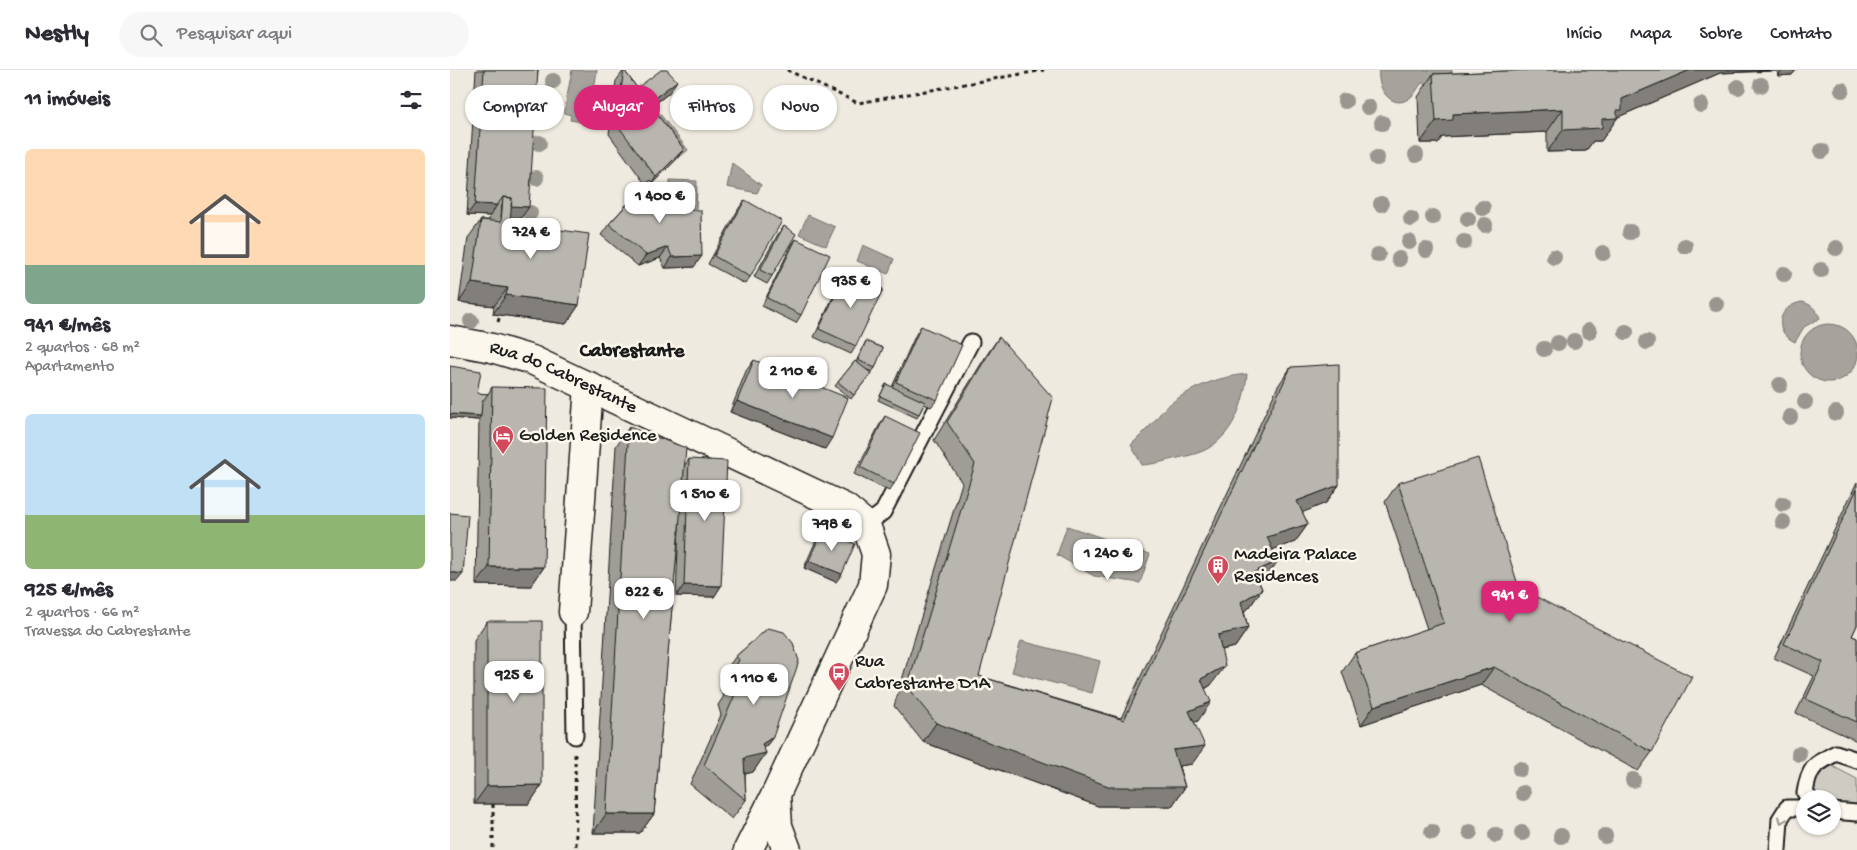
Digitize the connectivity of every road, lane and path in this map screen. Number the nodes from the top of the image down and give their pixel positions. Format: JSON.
{"nodes":[{"id":1,"x":787,"y":70,"type":"edge"},
{"id":2,"x":1044,"y":70,"type":"edge"},
{"id":3,"x":500,"y":315,"type":"edge"},
{"id":4,"x":498,"y":323,"type":"dead end"},
{"id":5,"x":450,"y":340,"type":"edge"},
{"id":6,"x":971,"y":342,"type":"dead end"},
{"id":7,"x":589,"y":386,"type":"junction"},
{"id":8,"x":866,"y":525,"type":"junction"},
{"id":9,"x":573,"y":612,"type":"joint"},
{"id":10,"x":575,"y":736,"type":"joint"},
{"id":11,"x":1857,"y":760,"type":"edge"},
{"id":12,"x":1805,"y":790,"type":"edge"},
{"id":13,"x":776,"y":794,"type":"junction"},
{"id":14,"x":493,"y":804,"type":"edge"},
{"id":15,"x":1796,"y":808,"type":"edge"},
{"id":16,"x":1841,"y":812,"type":"edge"},
{"id":17,"x":1857,"y":813,"type":"edge"},
{"id":18,"x":493,"y":850,"type":"edge"},
{"id":19,"x":576,"y":850,"type":"edge"},
{"id":20,"x":748,"y":850,"type":"edge"},
{"id":21,"x":787,"y":850,"type":"edge"},
{"id":22,"x":1778,"y":850,"type":"edge"}],
"edges":[{"from":1,"to":2,"type":"path"},
{"from":3,"to":4,"type":"path"},
{"from":5,"to":7,"type":"street","name":"Rua do Cabrestante"},
{"from":6,"to":8,"type":"lane"},
{"from":7,"to":8,"type":"street","name":"Rua do Cabrestante"},
{"from":7,"to":9,"type":"street"},
{"from":8,"to":13,"type":"street"},
{"from":9,"to":10,"type":"lane"},
{"from":10,"to":19,"type":"path"},
{"from":11,"to":12,"type":"lane"},
{"from":13,"to":20,"type":"street"},
{"from":13,"to":21,"type":"street"},
{"from":14,"to":18,"type":"path"},
{"from":15,"to":22,"type":"lane","one_way":true},
{"from":16,"to":17,"type":"lane"}]}
